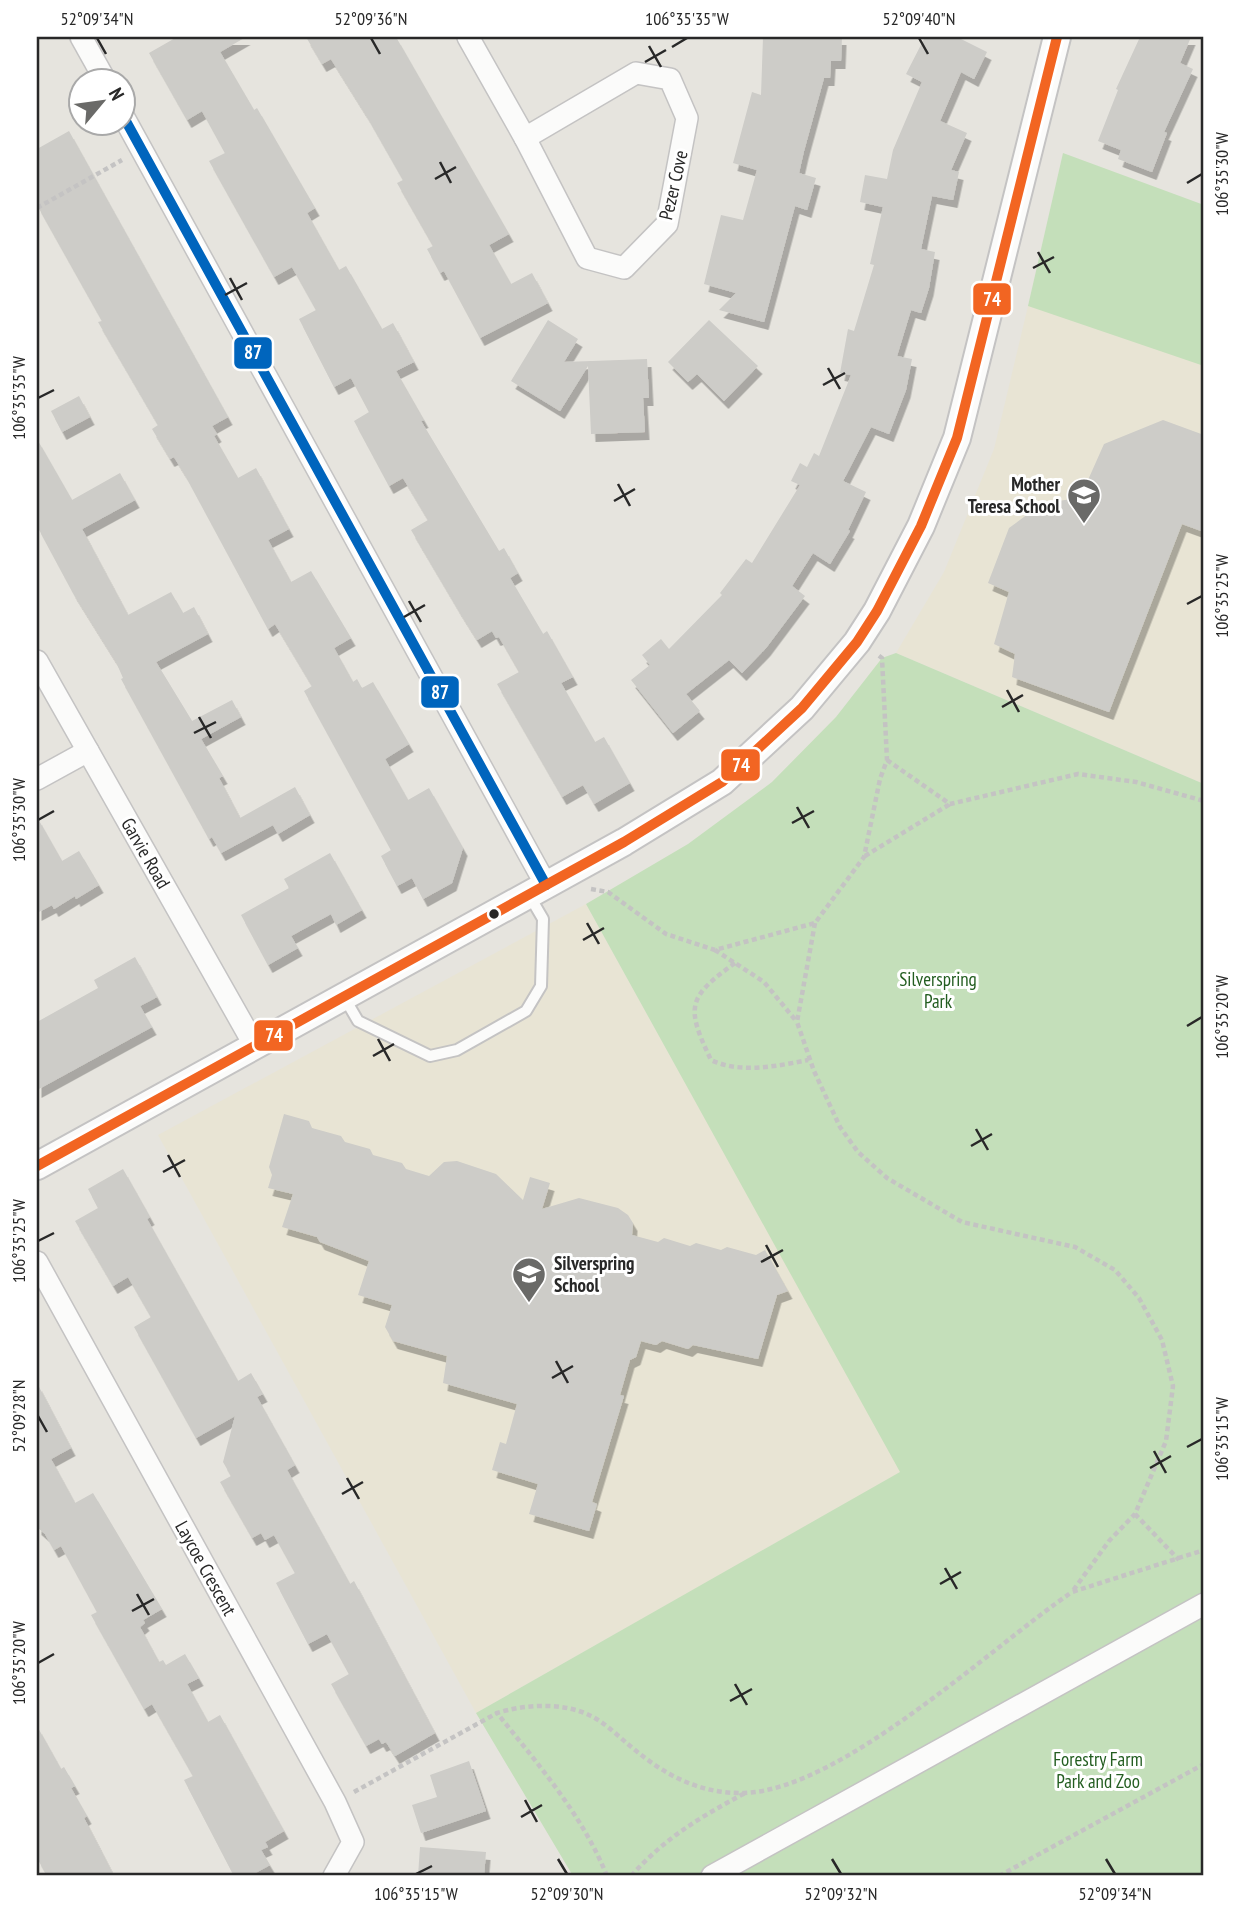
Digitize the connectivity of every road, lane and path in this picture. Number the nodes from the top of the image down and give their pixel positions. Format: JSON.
{"nodes":[{"id":1,"x":81,"y":37,"type":"edge"},
{"id":2,"x":468,"y":37,"type":"edge"},
{"id":3,"x":1056,"y":37,"type":"edge"},
{"id":4,"x":97,"y":66,"type":"edge"},
{"id":5,"x":134,"y":136,"type":"edge"},
{"id":6,"x":525,"y":138,"type":"junction"},
{"id":7,"x":122,"y":160,"type":"dead end"},
{"id":8,"x":37,"y":208,"type":"edge"},
{"id":9,"x":878,"y":656,"type":"dead end"},
{"id":10,"x":37,"y":661,"type":"edge"},
{"id":11,"x":88,"y":751,"type":"junction"},
{"id":12,"x":887,"y":761,"type":"junction"},
{"id":13,"x":37,"y":779,"type":"edge"},
{"id":14,"x":1204,"y":801,"type":"edge"},
{"id":15,"x":950,"y":804,"type":"junction"},
{"id":16,"x":864,"y":857,"type":"junction"},
{"id":17,"x":572,"y":871,"type":"junction"},
{"id":18,"x":538,"y":890,"type":"junction"},
{"id":19,"x":815,"y":923,"type":"junction"},
{"id":20,"x":715,"y":950,"type":"junction"},
{"id":21,"x":735,"y":963,"type":"junction"},
{"id":22,"x":344,"y":997,"type":"junction"},
{"id":23,"x":797,"y":1022,"type":"junction"},
{"id":24,"x":255,"y":1046,"type":"junction"},
{"id":25,"x":808,"y":1060,"type":"junction"},
{"id":26,"x":37,"y":1167,"type":"edge"},
{"id":27,"x":37,"y":1262,"type":"edge"},
{"id":28,"x":1135,"y":1514,"type":"junction"},
{"id":29,"x":1204,"y":1550,"type":"edge"},
{"id":30,"x":1180,"y":1560,"type":"junction"},
{"id":31,"x":1072,"y":1592,"type":"junction"},
{"id":32,"x":1204,"y":1604,"type":"edge"},
{"id":33,"x":497,"y":1713,"type":"junction"},
{"id":34,"x":1204,"y":1763,"type":"edge"},
{"id":35,"x":358,"y":1790,"type":"dead end"},
{"id":36,"x":746,"y":1793,"type":"junction"},
{"id":37,"x":334,"y":1876,"type":"edge"},
{"id":38,"x":607,"y":1876,"type":"edge"},
{"id":39,"x":631,"y":1876,"type":"edge"},
{"id":40,"x":712,"y":1876,"type":"edge"},
{"id":41,"x":999,"y":1876,"type":"edge"}],
"edges":[{"from":1,"to":4,"type":"street"},
{"from":2,"to":6,"type":"street","name":"Pezer Cove"},
{"from":3,"to":17,"type":"street"},
{"from":5,"to":18,"type":"street"},
{"from":6,"to":6,"type":"street","name":"Pezer Cove"},
{"from":7,"to":8,"type":"path"},
{"from":9,"to":12,"type":"path"},
{"from":10,"to":11,"type":"street","name":"Garvie Road"},
{"from":11,"to":13,"type":"street"},
{"from":11,"to":24,"type":"street","name":"Garvie Road"},
{"from":12,"to":15,"type":"path"},
{"from":12,"to":16,"type":"path"},
{"from":14,"to":15,"type":"path"},
{"from":15,"to":16,"type":"path"},
{"from":16,"to":19,"type":"path"},
{"from":17,"to":18,"type":"street"},
{"from":17,"to":20,"type":"path"},
{"from":18,"to":22,"type":"street"},
{"from":18,"to":22,"type":"lane"},
{"from":19,"to":20,"type":"path"},
{"from":19,"to":23,"type":"path"},
{"from":20,"to":21,"type":"path"},
{"from":21,"to":23,"type":"path"},
{"from":21,"to":25,"type":"path"},
{"from":22,"to":24,"type":"street"},
{"from":23,"to":25,"type":"path"},
{"from":24,"to":26,"type":"street"},
{"from":25,"to":28,"type":"path"},
{"from":27,"to":37,"type":"street","name":"Laycoe Crescent"},
{"from":28,"to":30,"type":"path"},
{"from":28,"to":31,"type":"path"},
{"from":29,"to":30,"type":"path"},
{"from":30,"to":31,"type":"path"},
{"from":31,"to":36,"type":"path"},
{"from":32,"to":40,"type":"street"},
{"from":33,"to":35,"type":"path"},
{"from":33,"to":36,"type":"path"},
{"from":33,"to":38,"type":"path"},
{"from":34,"to":41,"type":"path"},
{"from":36,"to":39,"type":"path"}]}
